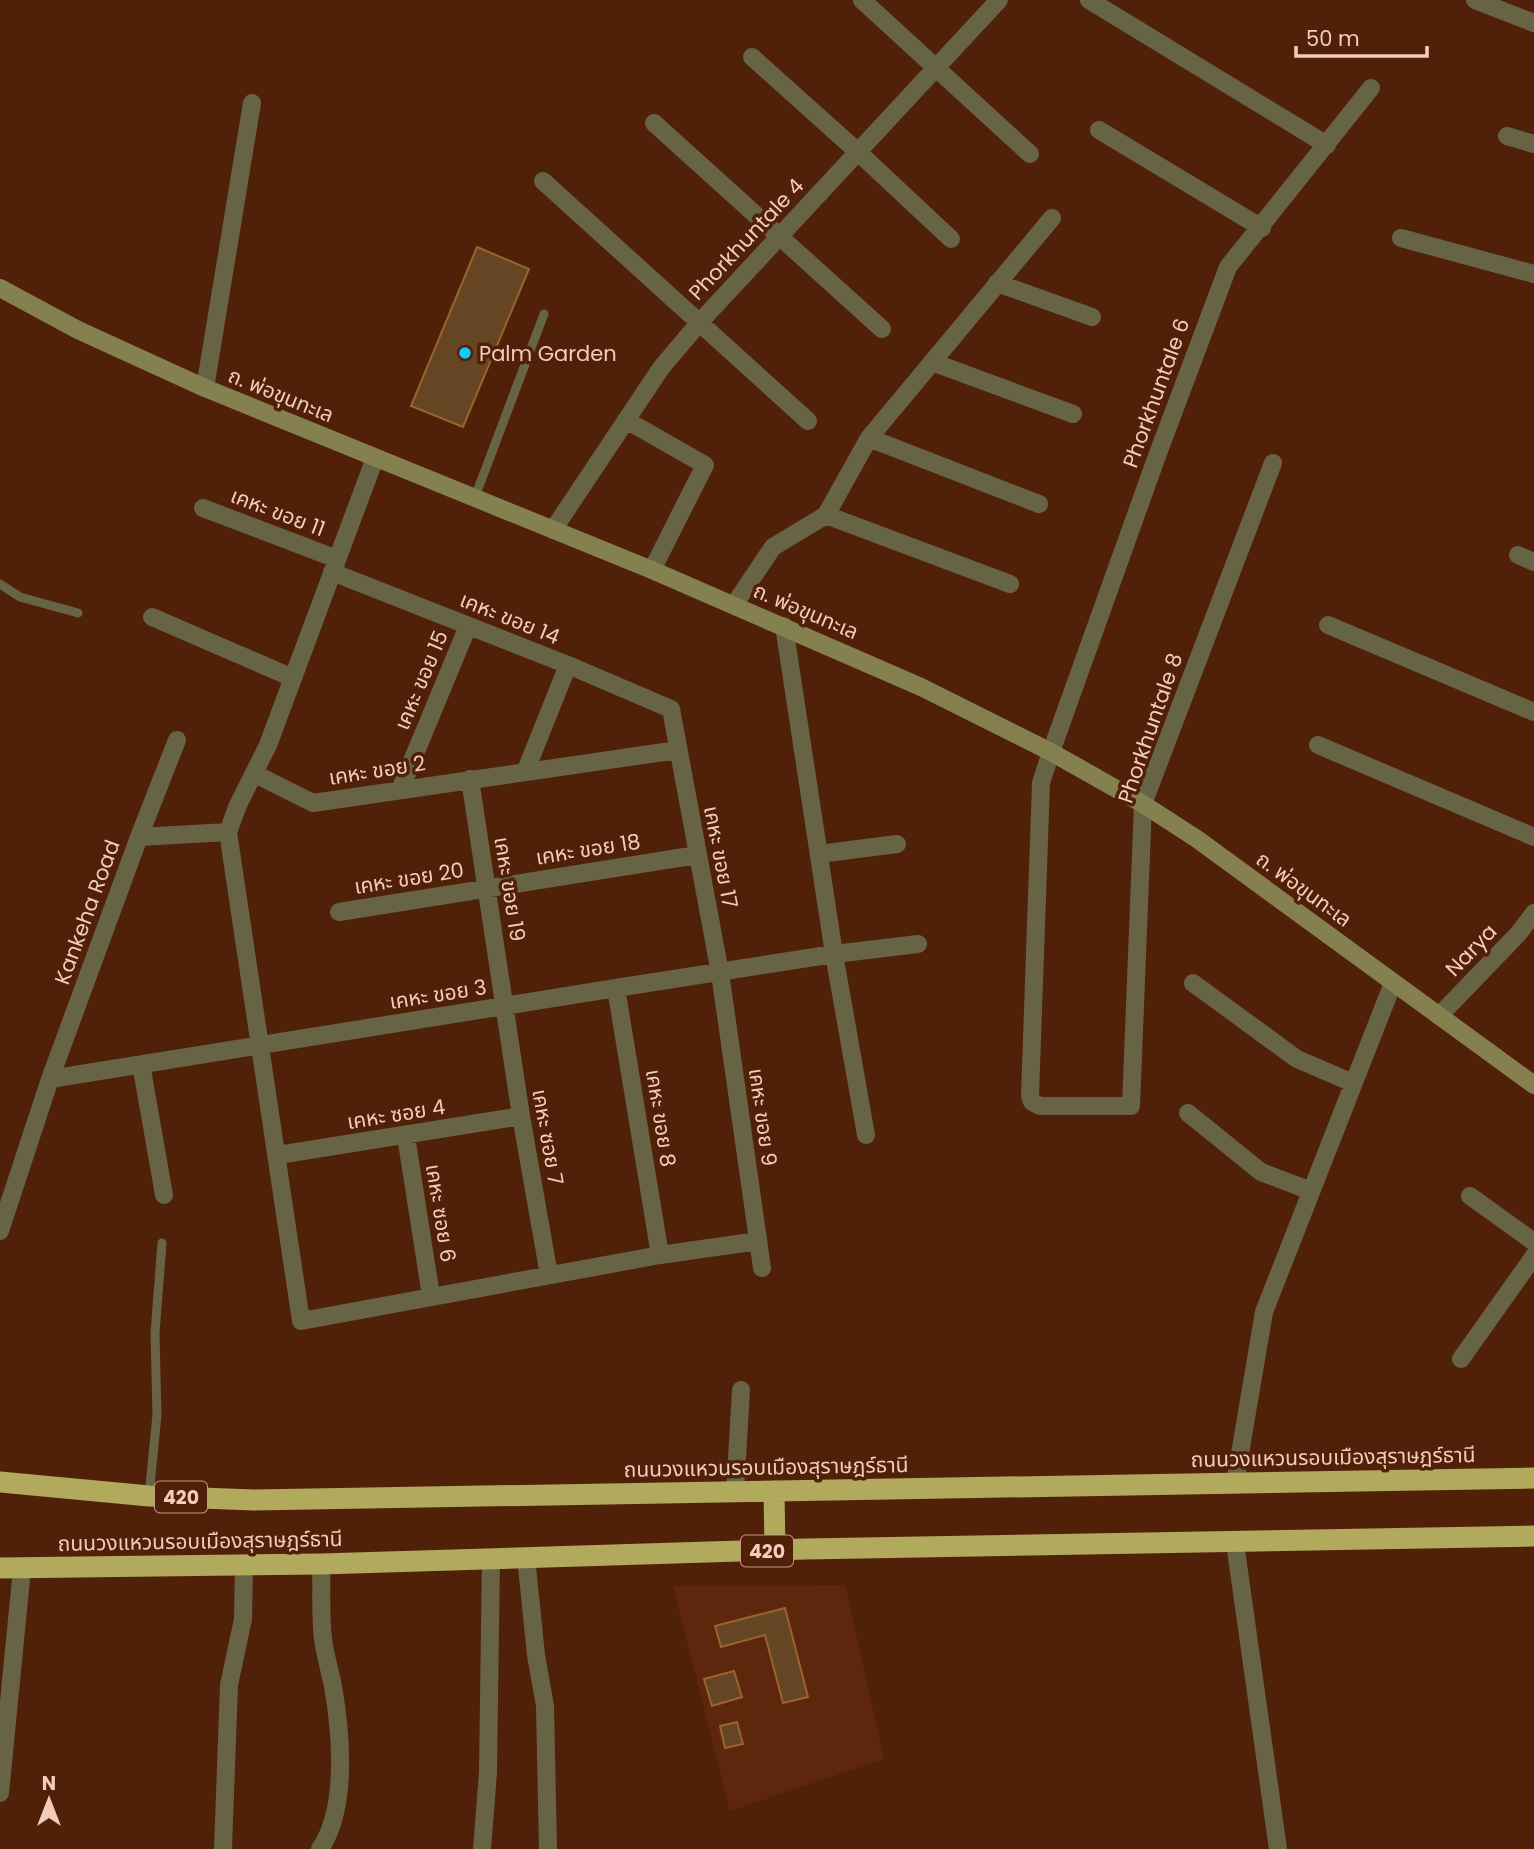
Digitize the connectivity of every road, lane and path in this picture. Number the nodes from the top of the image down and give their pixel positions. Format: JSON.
{"nodes":[{"id":1,"x":862,"y":0,"type":"edge"},
{"id":2,"x":999,"y":0,"type":"edge"},
{"id":3,"x":1089,"y":0,"type":"edge"},
{"id":4,"x":1475,"y":0,"type":"edge"},
{"id":5,"x":1534,"y":23,"type":"edge"},
{"id":6,"x":752,"y":57,"type":"dead end"},
{"id":7,"x":937,"y":66,"type":"junction"},
{"id":8,"x":1371,"y":88,"type":"dead end"},
{"id":9,"x":252,"y":103,"type":"dead end"},
{"id":10,"x":654,"y":123,"type":"dead end"},
{"id":11,"x":1099,"y":130,"type":"dead end"},
{"id":12,"x":1507,"y":136,"type":"dead end"},
{"id":13,"x":1534,"y":144,"type":"edge"},
{"id":14,"x":1326,"y":145,"type":"junction"},
{"id":15,"x":858,"y":152,"type":"junction"},
{"id":16,"x":1030,"y":154,"type":"dead end"},
{"id":17,"x":542,"y":181,"type":"dead end"},
{"id":18,"x":1052,"y":218,"type":"dead end"},
{"id":19,"x":1262,"y":228,"type":"junction"},
{"id":20,"x":779,"y":237,"type":"junction"},
{"id":21,"x":1401,"y":238,"type":"dead end"},
{"id":22,"x":951,"y":239,"type":"dead end"},
{"id":23,"x":1534,"y":274,"type":"edge"},
{"id":24,"x":998,"y":284,"type":"junction"},
{"id":25,"x":0,"y":288,"type":"edge"},
{"id":26,"x":544,"y":314,"type":"dead end"},
{"id":27,"x":1093,"y":317,"type":"dead end"},
{"id":28,"x":699,"y":323,"type":"junction"},
{"id":29,"x":882,"y":329,"type":"dead end"},
{"id":30,"x":932,"y":362,"type":"junction"},
{"id":31,"x":205,"y":388,"type":"junction"},
{"id":32,"x":1073,"y":414,"type":"dead end"},
{"id":33,"x":626,"y":419,"type":"junction"},
{"id":34,"x":808,"y":421,"type":"dead end"},
{"id":35,"x":869,"y":438,"type":"junction"},
{"id":36,"x":375,"y":458,"type":"junction"},
{"id":37,"x":1273,"y":463,"type":"dead end"},
{"id":38,"x":475,"y":498,"type":"junction"},
{"id":39,"x":1039,"y":504,"type":"dead end"},
{"id":40,"x":203,"y":508,"type":"dead end"},
{"id":41,"x":826,"y":515,"type":"junction"},
{"id":42,"x":553,"y":530,"type":"junction"},
{"id":43,"x":334,"y":565,"type":"junction"},
{"id":44,"x":652,"y":570,"type":"junction"},
{"id":45,"x":1010,"y":583,"type":"dead end"},
{"id":46,"x":0,"y":584,"type":"edge"},
{"id":47,"x":734,"y":605,"type":"junction"},
{"id":48,"x":78,"y":613,"type":"dead end"},
{"id":49,"x":152,"y":617,"type":"dead end"},
{"id":50,"x":1328,"y":625,"type":"dead end"},
{"id":51,"x":468,"y":626,"type":"junction"},
{"id":52,"x":784,"y":626,"type":"junction"},
{"id":53,"x":568,"y":665,"type":"junction"},
{"id":54,"x":293,"y":678,"type":"junction"},
{"id":55,"x":671,"y":709,"type":"joint"},
{"id":56,"x":1534,"y":712,"type":"edge"},
{"id":57,"x":177,"y":740,"type":"dead end"},
{"id":58,"x":1318,"y":746,"type":"dead end"},
{"id":59,"x":678,"y":750,"type":"junction"},
{"id":60,"x":1051,"y":752,"type":"junction"},
{"id":61,"x":526,"y":771,"type":"junction"},
{"id":62,"x":255,"y":774,"type":"junction"},
{"id":63,"x":470,"y":779,"type":"junction"},
{"id":64,"x":400,"y":790,"type":"junction"},
{"id":65,"x":1143,"y":804,"type":"junction"},
{"id":66,"x":229,"y":832,"type":"junction"},
{"id":67,"x":139,"y":837,"type":"junction"},
{"id":68,"x":1534,"y":837,"type":"edge"},
{"id":69,"x":897,"y":844,"type":"dead end"},
{"id":70,"x":818,"y":854,"type":"junction"},
{"id":71,"x":697,"y":855,"type":"junction"},
{"id":72,"x":487,"y":889,"type":"junction"},
{"id":73,"x":339,"y":912,"type":"dead end"},
{"id":74,"x":1534,"y":913,"type":"edge"},
{"id":75,"x":918,"y":944,"type":"dead end"},
{"id":76,"x":834,"y":954,"type":"junction"},
{"id":77,"x":720,"y":973,"type":"junction"},
{"id":78,"x":1193,"y":983,"type":"dead end"},
{"id":79,"x":1393,"y":983,"type":"junction"},
{"id":80,"x":616,"y":988,"type":"junction"},
{"id":81,"x":504,"y":1007,"type":"junction"},
{"id":82,"x":1439,"y":1016,"type":"junction"},
{"id":83,"x":261,"y":1045,"type":"junction"},
{"id":84,"x":141,"y":1064,"type":"junction"},
{"id":85,"x":50,"y":1079,"type":"junction"},
{"id":86,"x":1353,"y":1083,"type":"junction"},
{"id":87,"x":1534,"y":1085,"type":"edge"},
{"id":88,"x":1131,"y":1106,"type":"joint"},
{"id":89,"x":1188,"y":1113,"type":"dead end"},
{"id":90,"x":521,"y":1116,"type":"junction"},
{"id":91,"x":866,"y":1135,"type":"dead end"},
{"id":92,"x":406,"y":1136,"type":"junction"},
{"id":93,"x":278,"y":1155,"type":"junction"},
{"id":94,"x":1311,"y":1191,"type":"junction"},
{"id":95,"x":164,"y":1195,"type":"dead end"},
{"id":96,"x":1470,"y":1196,"type":"dead end"},
{"id":97,"x":0,"y":1231,"type":"edge"},
{"id":98,"x":758,"y":1241,"type":"junction"},
{"id":99,"x":1534,"y":1242,"type":"edge"},
{"id":100,"x":162,"y":1243,"type":"dead end"},
{"id":101,"x":660,"y":1255,"type":"junction"},
{"id":102,"x":1534,"y":1256,"type":"edge"},
{"id":103,"x":762,"y":1268,"type":"dead end"},
{"id":104,"x":549,"y":1275,"type":"junction"},
{"id":105,"x":431,"y":1296,"type":"junction"},
{"id":106,"x":1461,"y":1359,"type":"dead end"},
{"id":107,"x":741,"y":1390,"type":"dead end"},
{"id":108,"x":1534,"y":1478,"type":"edge"},
{"id":109,"x":0,"y":1482,"type":"edge"},
{"id":110,"x":1235,"y":1483,"type":"junction"},
{"id":111,"x":774,"y":1491,"type":"junction"},
{"id":112,"x":735,"y":1492,"type":"junction"},
{"id":113,"x":149,"y":1496,"type":"junction"},
{"id":114,"x":1534,"y":1536,"type":"edge"},
{"id":115,"x":1235,"y":1543,"type":"junction"},
{"id":116,"x":775,"y":1550,"type":"junction"},
{"id":117,"x":526,"y":1557,"type":"junction"},
{"id":118,"x":491,"y":1558,"type":"junction"},
{"id":119,"x":321,"y":1564,"type":"junction"},
{"id":120,"x":244,"y":1565,"type":"junction"},
{"id":121,"x":0,"y":1568,"type":"edge"},
{"id":122,"x":22,"y":1569,"type":"junction"},
{"id":123,"x":0,"y":1793,"type":"edge"},
{"id":124,"x":223,"y":1849,"type":"edge"},
{"id":125,"x":320,"y":1849,"type":"edge"},
{"id":126,"x":482,"y":1849,"type":"edge"},
{"id":127,"x":548,"y":1849,"type":"edge"},
{"id":128,"x":1278,"y":1849,"type":"edge"}],
"edges":[{"from":1,"to":7,"type":"street"},
{"from":2,"to":7,"type":"street","name":"Phorkhuntale 4"},
{"from":3,"to":14,"type":"street"},
{"from":4,"to":5,"type":"street"},
{"from":6,"to":15,"type":"street"},
{"from":7,"to":15,"type":"street","name":"Phorkhuntale 4"},
{"from":7,"to":16,"type":"street"},
{"from":8,"to":14,"type":"street","name":"Phorkhuntale 6"},
{"from":9,"to":31,"type":"street"},
{"from":10,"to":20,"type":"street"},
{"from":11,"to":19,"type":"street"},
{"from":12,"to":13,"type":"street"},
{"from":14,"to":19,"type":"street","name":"Phorkhuntale 6"},
{"from":15,"to":20,"type":"street","name":"Phorkhuntale 4"},
{"from":15,"to":22,"type":"street"},
{"from":17,"to":28,"type":"street"},
{"from":18,"to":24,"type":"street"},
{"from":19,"to":60,"type":"street","name":"Phorkhuntale 6"},
{"from":20,"to":28,"type":"street","name":"Phorkhuntale 4"},
{"from":20,"to":29,"type":"street"},
{"from":21,"to":23,"type":"street"},
{"from":24,"to":27,"type":"street"},
{"from":24,"to":30,"type":"street"},
{"from":25,"to":31,"type":"street","name":"ถ. พ่อขุนทะเล"},
{"from":26,"to":38,"type":"lane"},
{"from":28,"to":33,"type":"street","name":"Phorkhuntale 4"},
{"from":28,"to":34,"type":"street"},
{"from":30,"to":32,"type":"street"},
{"from":30,"to":35,"type":"street"},
{"from":31,"to":36,"type":"street","name":"ถ. พ่อขุนทะเล"},
{"from":33,"to":42,"type":"street","name":"Phorkhuntale 4"},
{"from":33,"to":44,"type":"street"},
{"from":35,"to":39,"type":"street"},
{"from":35,"to":41,"type":"street"},
{"from":36,"to":38,"type":"street","name":"ถ. พ่อขุนทะเล"},
{"from":36,"to":43,"type":"street"},
{"from":37,"to":65,"type":"street","name":"Phorkhuntale 8"},
{"from":38,"to":42,"type":"street","name":"ถ. พ่อขุนทะเล"},
{"from":40,"to":43,"type":"street","name":"เคหะ ขอย 11"},
{"from":41,"to":45,"type":"street"},
{"from":41,"to":47,"type":"street"},
{"from":42,"to":44,"type":"street","name":"ถ. พ่อขุนทะเล"},
{"from":43,"to":51,"type":"street","name":"เคหะ ขอย 14"},
{"from":43,"to":54,"type":"street"},
{"from":44,"to":47,"type":"street","name":"ถ. พ่อขุนทะเล"},
{"from":46,"to":48,"type":"lane"},
{"from":47,"to":52,"type":"street","name":"ถ. พ่อขุนทะเล"},
{"from":49,"to":54,"type":"street"},
{"from":50,"to":56,"type":"street"},
{"from":51,"to":53,"type":"street","name":"เคหะ ขอย 14"},
{"from":51,"to":64,"type":"street","name":"เคหะ ขอย 15"},
{"from":52,"to":60,"type":"street","name":"ถ. พ่อขุนทะเล"},
{"from":52,"to":70,"type":"street"},
{"from":53,"to":55,"type":"street","name":"เคหะ ขอย 14"},
{"from":53,"to":61,"type":"street"},
{"from":54,"to":62,"type":"street"},
{"from":55,"to":59,"type":"street","name":"เคหะ ขอย 17"},
{"from":57,"to":67,"type":"street"},
{"from":58,"to":68,"type":"street"},
{"from":59,"to":61,"type":"street"},
{"from":59,"to":71,"type":"street","name":"เคหะ ขอย 17"},
{"from":60,"to":65,"type":"street","name":"ถ. พ่อขุนทะเล"},
{"from":60,"to":88,"type":"street","name":"Phorkhuntale 6"},
{"from":61,"to":63,"type":"street"},
{"from":62,"to":64,"type":"street","name":"เคหะ ขอย 2"},
{"from":62,"to":66,"type":"street"},
{"from":63,"to":64,"type":"street","name":"เคหะ ขอย 2"},
{"from":63,"to":72,"type":"street","name":"เคหะ ขอย 19"},
{"from":65,"to":79,"type":"street","name":"ถ. พ่อขุนทะเล"},
{"from":65,"to":88,"type":"street","name":"Phorkhuntale 8"},
{"from":66,"to":67,"type":"street","name":"Kankeha Road"},
{"from":66,"to":83,"type":"street"},
{"from":67,"to":85,"type":"street","name":"Kankeha Road"},
{"from":69,"to":70,"type":"street"},
{"from":70,"to":76,"type":"street"},
{"from":71,"to":72,"type":"street","name":"เคหะ ขอย 18"},
{"from":71,"to":77,"type":"street","name":"เคหะ ขอย 17"},
{"from":72,"to":73,"type":"street","name":"เคหะ ขอย 20"},
{"from":72,"to":81,"type":"street","name":"เคหะ ขอย 19"},
{"from":74,"to":82,"type":"street","name":"Narya"},
{"from":75,"to":76,"type":"street","name":"เคหะ ขอย 3"},
{"from":76,"to":77,"type":"street","name":"เคหะ ขอย 3"},
{"from":76,"to":91,"type":"street"},
{"from":77,"to":80,"type":"street","name":"เคหะ ขอย 3"},
{"from":77,"to":98,"type":"street","name":"เคหะ ขอย 9"},
{"from":78,"to":86,"type":"street"},
{"from":79,"to":82,"type":"street","name":"ถ. พ่อขุนทะเล"},
{"from":79,"to":86,"type":"street"},
{"from":80,"to":81,"type":"street","name":"เคหะ ขอย 3"},
{"from":80,"to":101,"type":"street","name":"เคหะ ขอย 8"},
{"from":81,"to":83,"type":"street","name":"เคหะ ขอย 3"},
{"from":81,"to":90,"type":"street","name":"เคหะ ซอย 7"},
{"from":82,"to":87,"type":"street","name":"ถ. พ่อขุนทะเล"},
{"from":83,"to":84,"type":"street","name":"เคหะ ขอย 3"},
{"from":83,"to":93,"type":"street"},
{"from":84,"to":85,"type":"street","name":"เคหะ ขอย 3"},
{"from":84,"to":95,"type":"street"},
{"from":85,"to":97,"type":"street","name":"Kankeha Road"},
{"from":86,"to":94,"type":"street"},
{"from":89,"to":94,"type":"street"},
{"from":90,"to":92,"type":"street","name":"เคหะ ซอย 4"},
{"from":90,"to":104,"type":"street","name":"เคหะ ซอย 7"},
{"from":92,"to":93,"type":"street","name":"เคหะ ซอย 4"},
{"from":92,"to":105,"type":"street","name":"เคหะ ซอย 6"},
{"from":93,"to":105,"type":"street"},
{"from":94,"to":110,"type":"street"},
{"from":96,"to":99,"type":"street"},
{"from":98,"to":101,"type":"street"},
{"from":98,"to":103,"type":"street","name":"เคหะ ขอย 9"},
{"from":100,"to":113,"type":"lane"},
{"from":101,"to":104,"type":"street"},
{"from":102,"to":106,"type":"street"},
{"from":104,"to":105,"type":"street"},
{"from":107,"to":112,"type":"street"},
{"from":108,"to":110,"type":"highway","name":"ถนนวงแหวนรอบเมืองสุราษฎร์ธานี","number":"420"},
{"from":109,"to":113,"type":"highway","name":"ถนนวงแหวนรอบเมืองสุราษฎร์ธานี","number":"420"},
{"from":110,"to":111,"type":"highway","name":"ถนนวงแหวนรอบเมืองสุราษฎร์ธานี","number":"420"},
{"from":111,"to":112,"type":"highway","name":"ถนนวงแหวนรอบเมืองสุราษฎร์ธานี","number":"420"},
{"from":111,"to":116,"type":"highway"},
{"from":112,"to":113,"type":"highway","name":"ถนนวงแหวนรอบเมืองสุราษฎร์ธานี","number":"420"},
{"from":114,"to":115,"type":"highway","name":"ถนนวงแหวนรอบเมืองสุราษฎร์ธานี","number":"420"},
{"from":115,"to":116,"type":"highway","name":"ถนนวงแหวนรอบเมืองสุราษฎร์ธานี","number":"420"},
{"from":115,"to":128,"type":"street"},
{"from":116,"to":117,"type":"highway","name":"ถนนวงแหวนรอบเมืองสุราษฎร์ธานี","number":"420"},
{"from":117,"to":118,"type":"highway","name":"ถนนวงแหวนรอบเมืองสุราษฎร์ธานี","number":"420"},
{"from":117,"to":127,"type":"street"},
{"from":118,"to":119,"type":"highway","name":"ถนนวงแหวนรอบเมืองสุราษฎร์ธานี","number":"420"},
{"from":118,"to":126,"type":"street"},
{"from":119,"to":120,"type":"highway","name":"ถนนวงแหวนรอบเมืองสุราษฎร์ธานี","number":"420"},
{"from":119,"to":125,"type":"street"},
{"from":120,"to":122,"type":"highway","name":"ถนนวงแหวนรอบเมืองสุราษฎร์ธานี","number":"420"},
{"from":120,"to":124,"type":"street"},
{"from":121,"to":122,"type":"highway","name":"ถนนวงแหวนรอบเมืองสุราษฎร์ธานี","number":"420"},
{"from":122,"to":123,"type":"street"}]}
